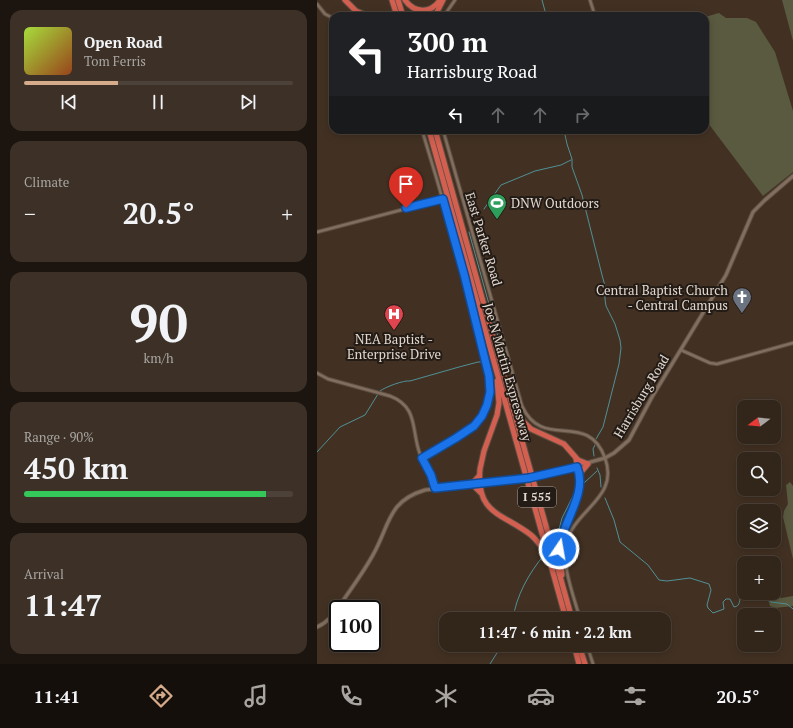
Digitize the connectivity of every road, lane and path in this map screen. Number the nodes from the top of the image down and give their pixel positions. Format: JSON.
{"nodes":[{"id":1,"x":345,"y":0,"type":"edge"},
{"id":2,"x":389,"y":0,"type":"edge"},
{"id":3,"x":392,"y":0,"type":"edge"},
{"id":4,"x":398,"y":0,"type":"edge"},
{"id":5,"x":402,"y":0,"type":"edge"},
{"id":6,"x":405,"y":0,"type":"edge"},
{"id":7,"x":440,"y":0,"type":"edge"},
{"id":8,"x":443,"y":0,"type":"edge"},
{"id":9,"x":455,"y":0,"type":"edge"},
{"id":10,"x":590,"y":0,"type":"edge"},
{"id":11,"x":317,"y":4,"type":"edge"},
{"id":12,"x":359,"y":12,"type":"edge"},
{"id":13,"x":392,"y":12,"type":"edge"},
{"id":14,"x":396,"y":12,"type":"edge"},
{"id":15,"x":402,"y":12,"type":"edge"},
{"id":16,"x":405,"y":12,"type":"edge"},
{"id":17,"x":437,"y":12,"type":"edge"},
{"id":18,"x":447,"y":12,"type":"edge"},
{"id":19,"x":594,"y":12,"type":"edge"},
{"id":20,"x":329,"y":16,"type":"edge"},
{"id":21,"x":423,"y":134,"type":"edge"},
{"id":22,"x":430,"y":134,"type":"edge"},
{"id":23,"x":437,"y":134,"type":"edge"},
{"id":24,"x":444,"y":134,"type":"edge"},
{"id":25,"x":793,"y":176,"type":"edge"},
{"id":26,"x":443,"y":199,"type":"junction"},
{"id":27,"x":317,"y":232,"type":"edge"},
{"id":28,"x":793,"y":343,"type":"edge"},
{"id":29,"x":681,"y":350,"type":"junction"},
{"id":30,"x":495,"y":367,"type":"junction"},
{"id":31,"x":317,"y":374,"type":"edge"},
{"id":32,"x":512,"y":406,"type":"junction"},
{"id":33,"x":422,"y":458,"type":"junction"},
{"id":34,"x":575,"y":458,"type":"junction"},
{"id":35,"x":605,"y":458,"type":"junction"},
{"id":36,"x":588,"y":464,"type":"junction"},
{"id":37,"x":577,"y":467,"type":"junction"},
{"id":38,"x":479,"y":476,"type":"junction"},
{"id":39,"x":580,"y":477,"type":"junction"},
{"id":40,"x":480,"y":483,"type":"junction"},
{"id":41,"x":472,"y":484,"type":"junction"},
{"id":42,"x":435,"y":488,"type":"junction"},
{"id":43,"x":481,"y":493,"type":"junction"},
{"id":44,"x":548,"y":556,"type":"junction"},
{"id":45,"x":563,"y":588,"type":"junction"},
{"id":46,"x":564,"y":612,"type":"edge"},
{"id":47,"x":570,"y":612,"type":"edge"},
{"id":48,"x":578,"y":612,"type":"edge"},
{"id":49,"x":317,"y":627,"type":"edge"},
{"id":50,"x":576,"y":652,"type":"edge"},
{"id":51,"x":581,"y":652,"type":"edge"},
{"id":52,"x":589,"y":652,"type":"edge"},
{"id":53,"x":579,"y":664,"type":"edge"},
{"id":54,"x":585,"y":664,"type":"edge"},
{"id":55,"x":593,"y":664,"type":"edge"}],
"edges":[{"from":1,"to":12,"type":"highway"},
{"from":2,"to":13,"type":"highway"},
{"from":3,"to":14,"type":"highway"},
{"from":4,"to":15,"type":"highway"},
{"from":5,"to":16,"type":"highway"},
{"from":6,"to":7,"type":"highway"},
{"from":8,"to":17,"type":"highway"},
{"from":9,"to":18,"type":"street"},
{"from":10,"to":19,"type":"street"},
{"from":11,"to":20,"type":"street"},
{"from":21,"to":26,"type":"street"},
{"from":22,"to":30,"type":"highway","name":"Joe N Martin Expressway","number":"I 555"},
{"from":23,"to":32,"type":"highway","name":"Joe N Martin Expressway","number":"I 555"},
{"from":24,"to":35,"type":"street","name":"East Parker Road"},
{"from":25,"to":29,"type":"main road","name":"Harrisburg Road"},
{"from":26,"to":27,"type":"street"},
{"from":26,"to":33,"type":"street"},
{"from":28,"to":29,"type":"street"},
{"from":29,"to":35,"type":"main road","name":"Harrisburg Road"},
{"from":30,"to":38,"type":"highway"},
{"from":30,"to":44,"type":"highway","name":"Joe N Martin Expressway","number":"I 555"},
{"from":31,"to":33,"type":"street"},
{"from":32,"to":34,"type":"highway"},
{"from":32,"to":45,"type":"highway","name":"Joe N Martin Expressway","number":"I 555"},
{"from":33,"to":42,"type":"street"},
{"from":34,"to":36,"type":"highway"},
{"from":34,"to":37,"type":"highway"},
{"from":35,"to":36,"type":"main road","name":"Harrisburg Road"},
{"from":35,"to":48,"type":"street","name":"East Parker Road"},
{"from":36,"to":37,"type":"main road","name":"Harrisburg Road"},
{"from":36,"to":39,"type":"highway"},
{"from":37,"to":39,"type":"highway"},
{"from":37,"to":40,"type":"main road","name":"Harrisburg Road","bridge":true},
{"from":38,"to":40,"type":"highway"},
{"from":38,"to":41,"type":"highway"},
{"from":39,"to":45,"type":"highway"},
{"from":40,"to":41,"type":"main road","name":"Harrisburg Road"},
{"from":40,"to":43,"type":"highway"},
{"from":41,"to":42,"type":"main road","name":"Harrisburg Road"},
{"from":41,"to":43,"type":"highway"},
{"from":42,"to":49,"type":"main road","name":"Harrisburg Road"},
{"from":43,"to":44,"type":"highway"},
{"from":44,"to":46,"type":"highway","name":"Joe N Martin Expressway","number":"I 555"},
{"from":45,"to":47,"type":"highway","name":"Joe N Martin Expressway","number":"I 555"},
{"from":50,"to":53,"type":"highway"},
{"from":51,"to":54,"type":"highway"},
{"from":52,"to":55,"type":"street"}]}
